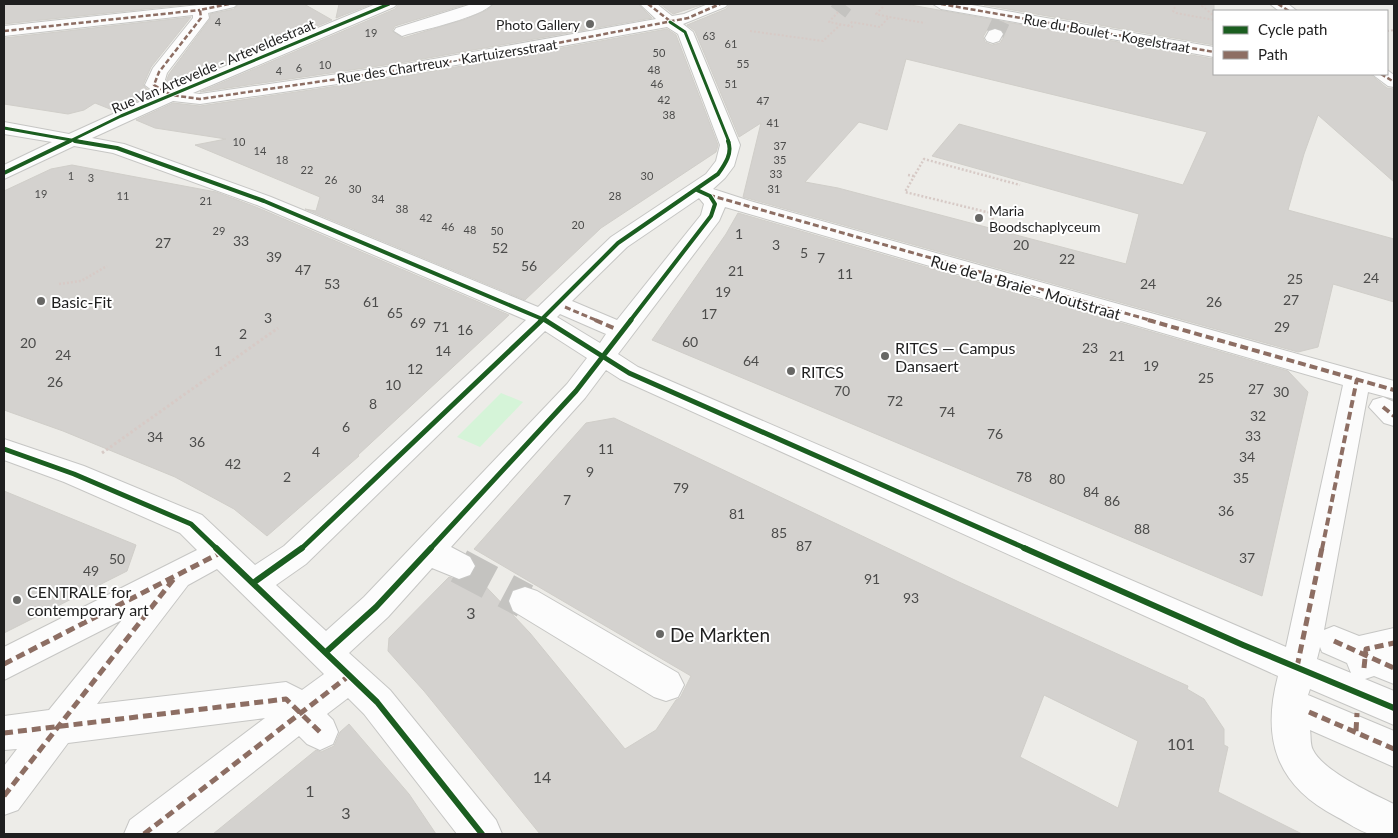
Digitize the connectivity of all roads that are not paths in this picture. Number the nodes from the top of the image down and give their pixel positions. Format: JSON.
{"nodes":[{"id":1,"x":228,"y":4,"type":"edge"},
{"id":2,"x":389,"y":4,"type":"edge"},
{"id":3,"x":484,"y":4,"type":"edge"},
{"id":4,"x":648,"y":4,"type":"edge"},
{"id":5,"x":720,"y":4,"type":"edge"},
{"id":6,"x":941,"y":4,"type":"edge"},
{"id":7,"x":200,"y":10,"type":"junction"},
{"id":8,"x":670,"y":22,"type":"junction"},
{"id":9,"x":4,"y":31,"type":"edge"},
{"id":10,"x":402,"y":31,"type":"dead end"},
{"id":11,"x":1213,"y":52,"type":"edge"},
{"id":12,"x":1383,"y":75,"type":"edge"},
{"id":13,"x":1394,"y":82,"type":"edge"},
{"id":14,"x":171,"y":95,"type":"junction"},
{"id":15,"x":4,"y":128,"type":"edge"},
{"id":16,"x":75,"y":140,"type":"junction"},
{"id":17,"x":4,"y":174,"type":"edge"},
{"id":18,"x":704,"y":193,"type":"junction"},
{"id":19,"x":554,"y":313,"type":"junction"},
{"id":20,"x":616,"y":329,"type":"dead end"},
{"id":21,"x":603,"y":357,"type":"junction"},
{"id":22,"x":1357,"y":379,"type":"junction"},
{"id":23,"x":1390,"y":404,"type":"edge"},
{"id":24,"x":4,"y":448,"type":"edge"},
{"id":25,"x":428,"y":550,"type":"junction"},
{"id":26,"x":222,"y":552,"type":"junction"},
{"id":27,"x":459,"y":566,"type":"tunnel mouth"},
{"id":28,"x":176,"y":576,"type":"junction"},
{"id":29,"x":253,"y":583,"type":"junction"},
{"id":30,"x":525,"y":601,"type":"tunnel mouth"},
{"id":31,"x":1334,"y":641,"type":"dead end"},
{"id":32,"x":1379,"y":659,"type":"edge"},
{"id":33,"x":4,"y":664,"type":"edge"},
{"id":34,"x":338,"y":664,"type":"junction"},
{"id":35,"x":1297,"y":668,"type":"junction"},
{"id":36,"x":666,"y":685,"type":"dead end"},
{"id":37,"x":1394,"y":708,"type":"edge"},
{"id":38,"x":1309,"y":712,"type":"dead end"},
{"id":39,"x":310,"y":723,"type":"junction"},
{"id":40,"x":58,"y":727,"type":"junction"},
{"id":41,"x":4,"y":733,"type":"edge"},
{"id":42,"x":1394,"y":749,"type":"edge"},
{"id":43,"x":4,"y":796,"type":"edge"},
{"id":44,"x":1394,"y":825,"type":"edge"},
{"id":45,"x":144,"y":834,"type":"edge"},
{"id":46,"x":482,"y":834,"type":"edge"}],
"edges":[{"from":1,"to":7,"type":"street"},
{"from":2,"to":14,"type":"street","name":"Rue Van Artevelde - Arteveldestraat"},
{"from":3,"to":10,"type":"street"},
{"from":4,"to":8,"type":"street"},
{"from":5,"to":8,"type":"street","name":"Rue des Chartreux - Kartuizersstraat"},
{"from":6,"to":11,"type":"street","name":"Rue du Boulet - Kogelstraat"},
{"from":7,"to":9,"type":"street"},
{"from":7,"to":14,"type":"street"},
{"from":8,"to":14,"type":"street","name":"Rue des Chartreux - Kartuizersstraat"},
{"from":8,"to":18,"type":"street"},
{"from":12,"to":13,"type":"street"},
{"from":14,"to":16,"type":"street","name":"Rue Van Artevelde - Arteveldestraat"},
{"from":15,"to":16,"type":"street"},
{"from":16,"to":17,"type":"street","name":"Rue Van Artevelde - Arteveldestraat"},
{"from":16,"to":19,"type":"street"},
{"from":18,"to":19,"type":"street"},
{"from":18,"to":21,"type":"street"},
{"from":18,"to":22,"type":"street","name":"Rue de la Braie - Moutstraat"},
{"from":19,"to":20,"type":"street"},
{"from":19,"to":21,"type":"street"},
{"from":19,"to":29,"type":"street"},
{"from":21,"to":25,"type":"street"},
{"from":21,"to":35,"type":"street"},
{"from":22,"to":23,"type":"street","name":"Rue de la Braie - Moutstraat"},
{"from":22,"to":35,"type":"street"},
{"from":24,"to":26,"type":"street"},
{"from":25,"to":27,"type":"street"},
{"from":25,"to":34,"type":"street"},
{"from":26,"to":28,"type":"street"},
{"from":26,"to":29,"type":"street"},
{"from":28,"to":33,"type":"street"},
{"from":28,"to":40,"type":"street"},
{"from":29,"to":34,"type":"street"},
{"from":30,"to":36,"type":"street"},
{"from":31,"to":32,"type":"street"},
{"from":34,"to":39,"type":"street"},
{"from":34,"to":46,"type":"street"},
{"from":35,"to":37,"type":"street"},
{"from":35,"to":44,"type":"street"},
{"from":38,"to":42,"type":"street"},
{"from":39,"to":40,"type":"street"},
{"from":39,"to":45,"type":"street"},
{"from":40,"to":41,"type":"street"},
{"from":40,"to":43,"type":"street"}]}
